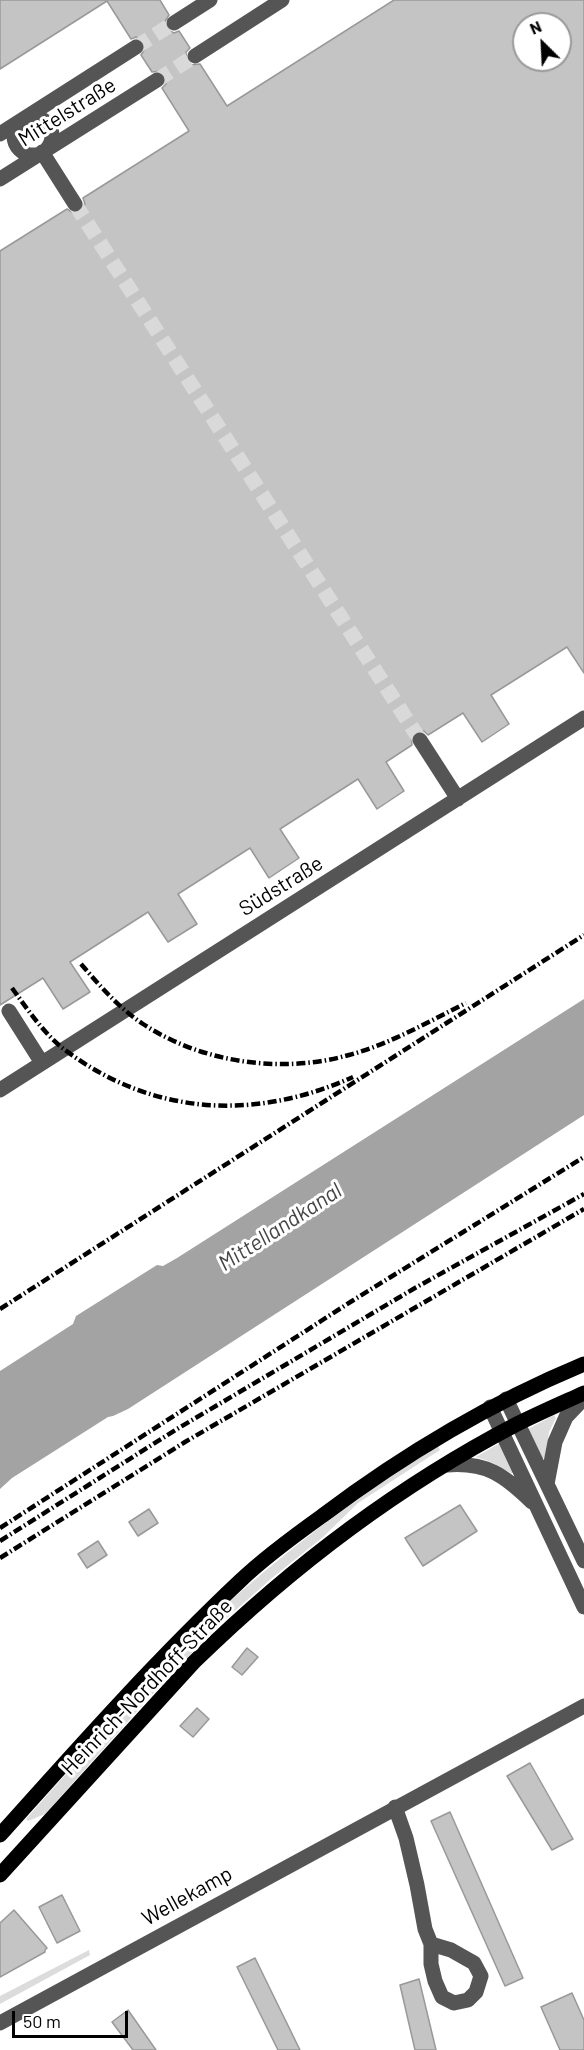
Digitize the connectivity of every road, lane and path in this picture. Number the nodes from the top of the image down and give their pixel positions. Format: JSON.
{"nodes":[{"id":1,"x":210,"y":0,"type":"edge"},
{"id":2,"x":282,"y":0,"type":"edge"},
{"id":3,"x":174,"y":23,"type":"tunnel mouth"},
{"id":4,"x":136,"y":47,"type":"tunnel mouth"},
{"id":5,"x":195,"y":56,"type":"tunnel mouth"},
{"id":6,"x":157,"y":80,"type":"tunnel mouth"},
{"id":7,"x":23,"y":119,"type":"junction"},
{"id":8,"x":0,"y":134,"type":"edge"},
{"id":9,"x":42,"y":152,"type":"junction"},
{"id":10,"x":0,"y":180,"type":"edge"},
{"id":11,"x":75,"y":204,"type":"tunnel mouth"},
{"id":12,"x":584,"y":718,"type":"edge"},
{"id":13,"x":420,"y":740,"type":"tunnel mouth"},
{"id":14,"x":458,"y":799,"type":"junction"},
{"id":15,"x":9,"y":1011,"type":"dead end"},
{"id":16,"x":42,"y":1063,"type":"junction"},
{"id":17,"x":0,"y":1090,"type":"edge"},
{"id":18,"x":584,"y":1364,"type":"edge"},
{"id":19,"x":584,"y":1395,"type":"edge"},
{"id":20,"x":506,"y":1399,"type":"junction"},
{"id":21,"x":490,"y":1407,"type":"junction"},
{"id":22,"x":518,"y":1424,"type":"junction"},
{"id":23,"x":503,"y":1432,"type":"junction"},
{"id":24,"x":447,"y":1465,"type":"junction"},
{"id":25,"x":547,"y":1484,"type":"junction"},
{"id":26,"x":538,"y":1509,"type":"junction"},
{"id":27,"x":584,"y":1561,"type":"edge"},
{"id":28,"x":584,"y":1607,"type":"edge"},
{"id":29,"x":584,"y":1706,"type":"edge"},
{"id":30,"x":395,"y":1807,"type":"junction"},
{"id":31,"x":0,"y":1835,"type":"edge"},
{"id":32,"x":0,"y":1875,"type":"edge"},
{"id":33,"x":431,"y":1944,"type":"dead end"},
{"id":34,"x":0,"y":2023,"type":"edge"}],
"edges":[{"from":1,"to":3,"type":"street"},
{"from":2,"to":5,"type":"street"},
{"from":4,"to":7,"type":"street","name":"Mittelstraße"},
{"from":6,"to":9,"type":"street","name":"Mittelstraße"},
{"from":7,"to":8,"type":"street","name":"Mittelstraße"},
{"from":7,"to":9,"type":"street"},
{"from":7,"to":9,"type":"street"},
{"from":9,"to":10,"type":"street","name":"Mittelstraße"},
{"from":9,"to":11,"type":"street"},
{"from":12,"to":14,"type":"street","name":"Südstraße"},
{"from":13,"to":14,"type":"street"},
{"from":14,"to":16,"type":"street","name":"Südstraße"},
{"from":15,"to":16,"type":"street"},
{"from":16,"to":17,"type":"street","name":"Südstraße"},
{"from":18,"to":20,"type":"main road","name":"Heinrich-Nordhoff-Straße"},
{"from":19,"to":22,"type":"main road","name":"Heinrich-Nordhoff-Straße"},
{"from":19,"to":25,"type":"street"},
{"from":20,"to":21,"type":"main road","name":"Heinrich-Nordhoff-Straße"},
{"from":20,"to":22,"type":"street"},
{"from":21,"to":23,"type":"street"},
{"from":21,"to":31,"type":"main road","name":"Heinrich-Nordhoff-Straße"},
{"from":22,"to":23,"type":"main road","name":"Heinrich-Nordhoff-Straße"},
{"from":22,"to":25,"type":"street"},
{"from":23,"to":24,"type":"main road","name":"Heinrich-Nordhoff-Straße"},
{"from":23,"to":26,"type":"street"},
{"from":24,"to":26,"type":"street"},
{"from":24,"to":32,"type":"main road","name":"Heinrich-Nordhoff-Straße"},
{"from":25,"to":27,"type":"street"},
{"from":26,"to":28,"type":"street"},
{"from":29,"to":30,"type":"street","name":"Wellekamp"},
{"from":30,"to":33,"type":"street"},
{"from":30,"to":34,"type":"street","name":"Wellekamp"}]}
